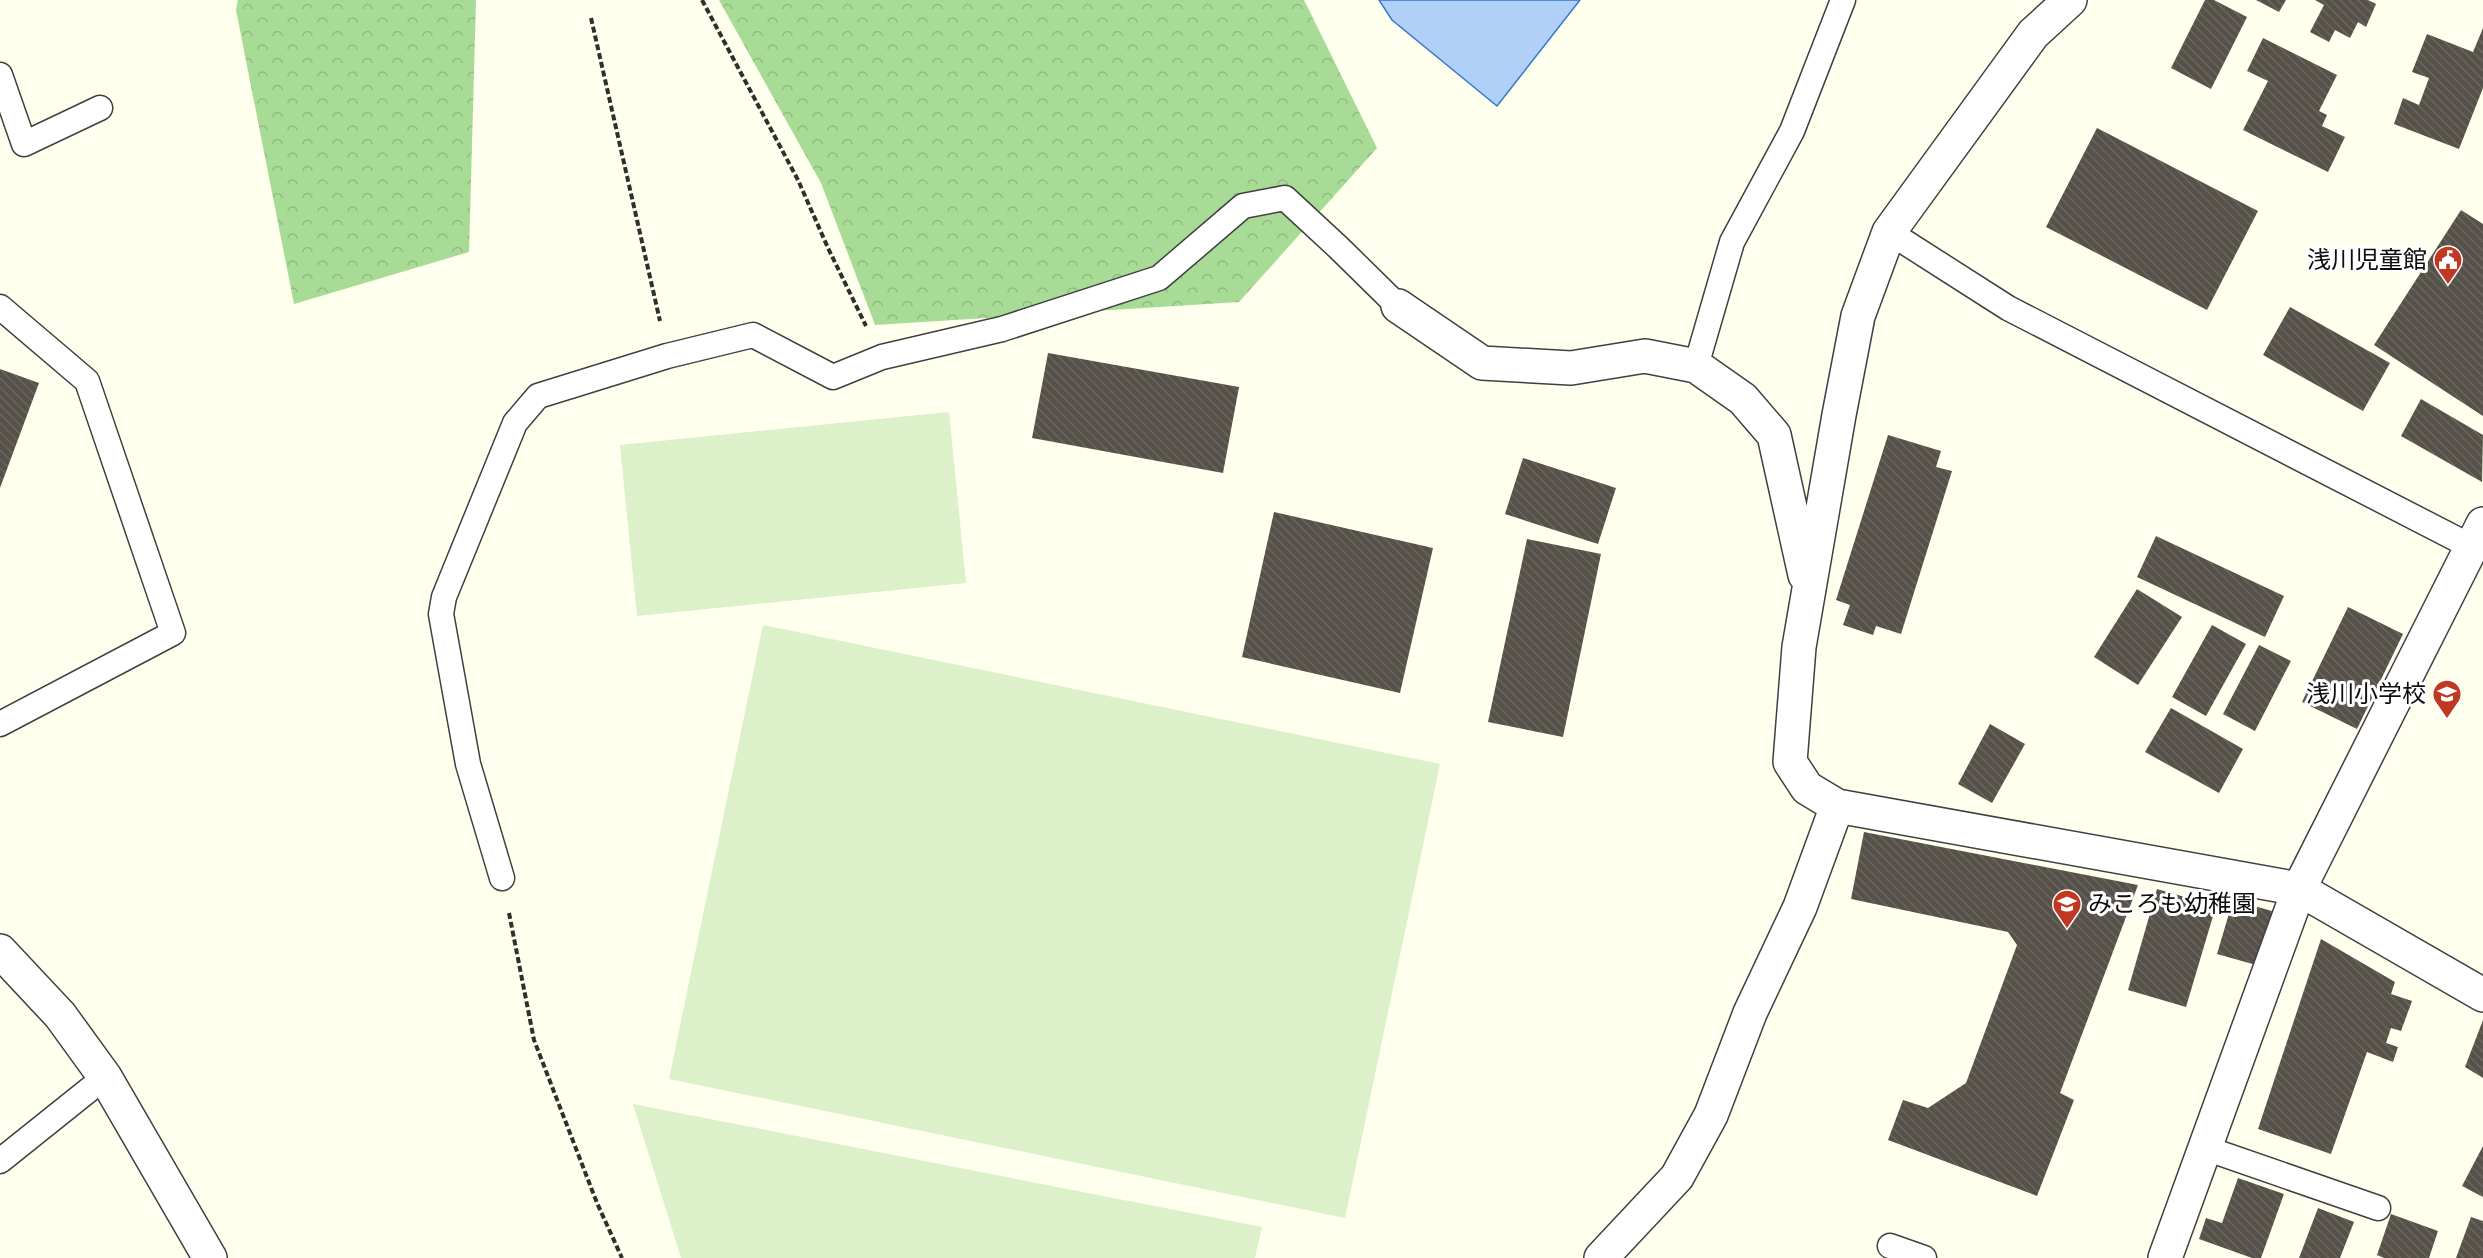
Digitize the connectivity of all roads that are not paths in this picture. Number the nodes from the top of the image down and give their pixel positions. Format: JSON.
{"nodes":[{"id":1,"x":1843,"y":0,"type":"edge"},
{"id":2,"x":2070,"y":0,"type":"edge"},
{"id":3,"x":0,"y":75,"type":"edge"},
{"id":4,"x":100,"y":108,"type":"dead end"},
{"id":5,"x":1889,"y":232,"type":"junction"},
{"id":6,"x":1398,"y":306,"type":"joint"},
{"id":7,"x":0,"y":307,"type":"edge"},
{"id":8,"x":1696,"y":366,"type":"junction"},
{"id":9,"x":2477,"y":535,"type":"edge"},
{"id":10,"x":1809,"y":593,"type":"junction"},
{"id":11,"x":0,"y":724,"type":"edge"},
{"id":12,"x":1837,"y":806,"type":"junction"},
{"id":13,"x":502,"y":878,"type":"road end"},
{"id":14,"x":2299,"y":889,"type":"junction"},
{"id":15,"x":0,"y":951,"type":"edge"},
{"id":16,"x":2483,"y":996,"type":"edge"},
{"id":17,"x":105,"y":1077,"type":"junction"},
{"id":18,"x":2205,"y":1148,"type":"junction"},
{"id":19,"x":0,"y":1161,"type":"edge"},
{"id":20,"x":2378,"y":1208,"type":"dead end"},
{"id":21,"x":1890,"y":1246,"type":"dead end"},
{"id":22,"x":210,"y":1258,"type":"edge"},
{"id":23,"x":1601,"y":1258,"type":"edge"},
{"id":24,"x":1924,"y":1258,"type":"edge"},
{"id":25,"x":2165,"y":1258,"type":"edge"}],
"edges":[{"from":1,"to":8,"type":"lane"},
{"from":2,"to":5,"type":"street"},
{"from":3,"to":4,"type":"lane"},
{"from":5,"to":9,"type":"lane"},
{"from":5,"to":10,"type":"street"},
{"from":6,"to":8,"type":"street"},
{"from":6,"to":13,"type":"lane"},
{"from":7,"to":11,"type":"lane"},
{"from":8,"to":10,"type":"street"},
{"from":9,"to":14,"type":"street"},
{"from":10,"to":12,"type":"street"},
{"from":12,"to":14,"type":"street"},
{"from":12,"to":23,"type":"street"},
{"from":14,"to":16,"type":"street"},
{"from":14,"to":18,"type":"street"},
{"from":15,"to":17,"type":"street"},
{"from":17,"to":19,"type":"lane"},
{"from":17,"to":22,"type":"street"},
{"from":18,"to":20,"type":"lane"},
{"from":18,"to":25,"type":"street"},
{"from":21,"to":24,"type":"lane"}]}
